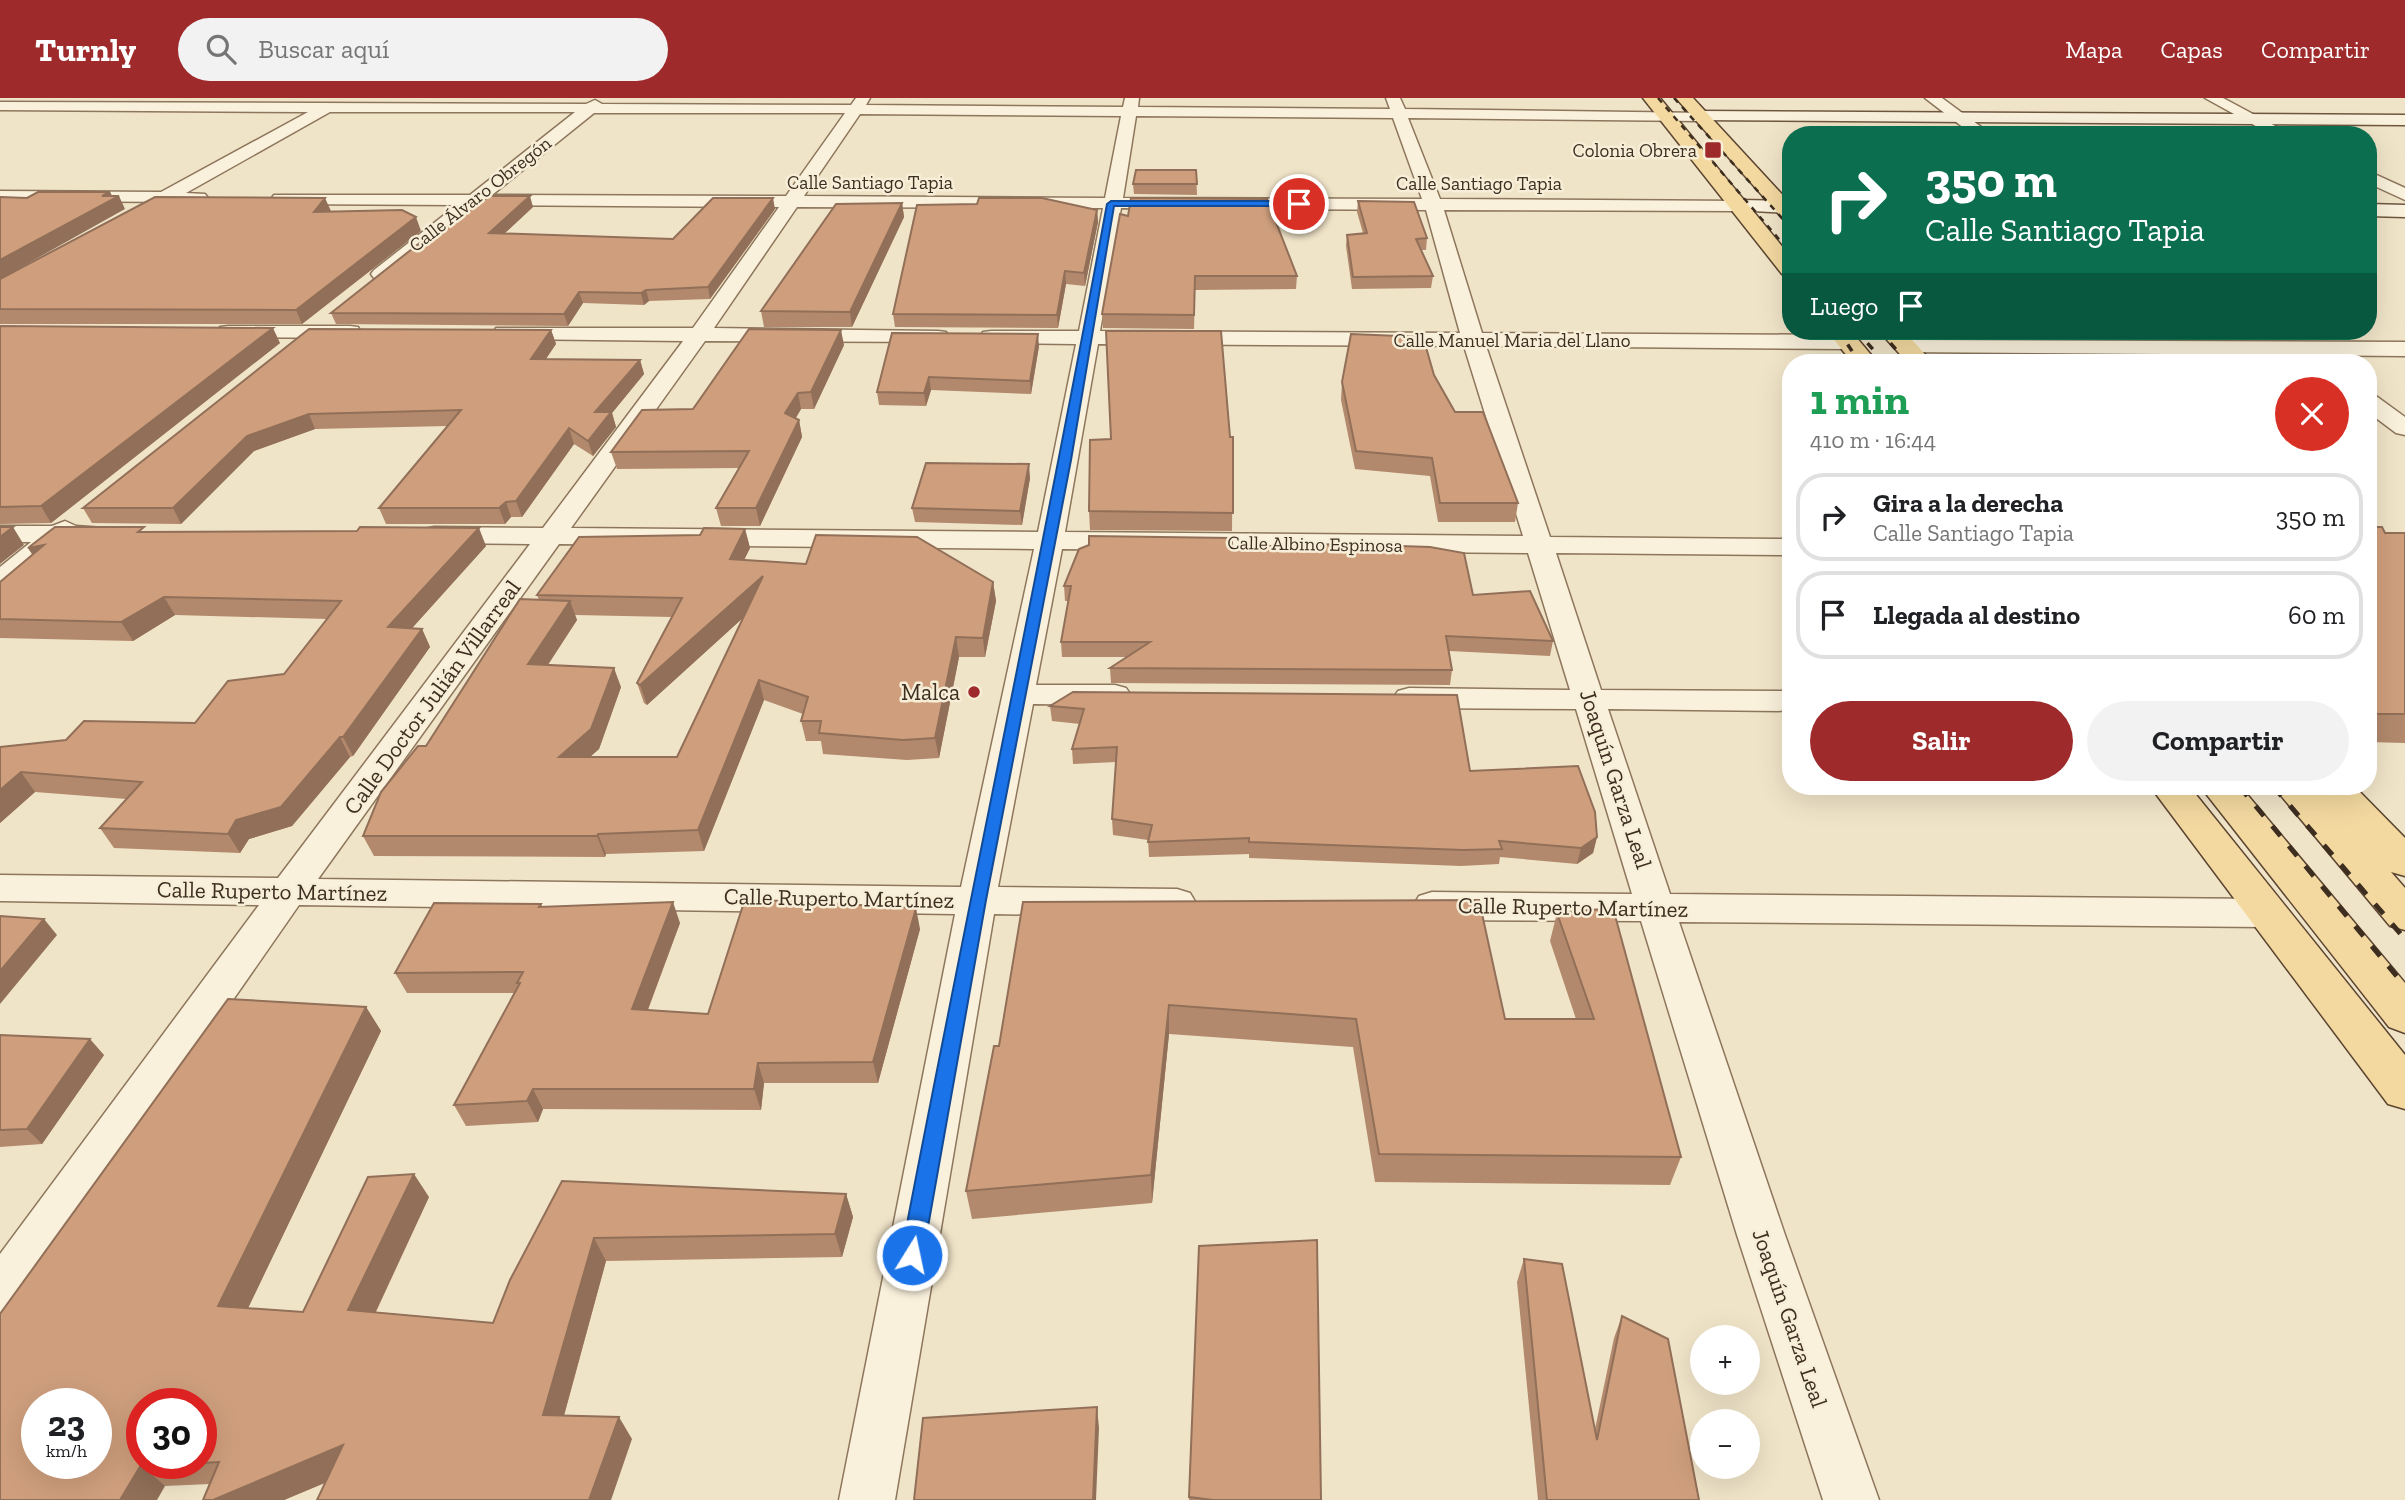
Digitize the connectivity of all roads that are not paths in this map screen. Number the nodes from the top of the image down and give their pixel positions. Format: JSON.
{"nodes":[{"id":1,"x":75,"y":98,"type":"edge"},
{"id":2,"x":342,"y":98,"type":"edge"},
{"id":3,"x":1651,"y":98,"type":"edge"},
{"id":4,"x":1684,"y":98,"type":"edge"},
{"id":5,"x":1932,"y":98,"type":"edge"},
{"id":6,"x":2212,"y":98,"type":"edge"},
{"id":7,"x":595,"y":104,"type":"edge"},
{"id":8,"x":859,"y":104,"type":"edge"},
{"id":9,"x":1130,"y":105,"type":"edge"},
{"id":10,"x":1395,"y":105,"type":"edge"},
{"id":11,"x":0,"y":106,"type":"edge"},
{"id":12,"x":55,"y":107,"type":"junction"},
{"id":13,"x":325,"y":108,"type":"junction"},
{"id":14,"x":1666,"y":116,"type":"junction"},
{"id":15,"x":1700,"y":116,"type":"junction"},
{"id":16,"x":1958,"y":117,"type":"junction"},
{"id":17,"x":2252,"y":119,"type":"junction"},
{"id":18,"x":2405,"y":120,"type":"edge"},
{"id":19,"x":22,"y":121,"type":"dead end"},
{"id":20,"x":1971,"y":126,"type":"edge"},
{"id":21,"x":2266,"y":126,"type":"edge"},
{"id":22,"x":2377,"y":181,"type":"edge"},
{"id":23,"x":2405,"y":195,"type":"edge"},
{"id":24,"x":0,"y":196,"type":"edge"},
{"id":25,"x":163,"y":198,"type":"junction"},
{"id":26,"x":219,"y":198,"type":"edge"},
{"id":27,"x":261,"y":199,"type":"edge"},
{"id":28,"x":471,"y":201,"type":"junction"},
{"id":29,"x":788,"y":202,"type":"junction"},
{"id":30,"x":1782,"y":203,"type":"edge"},
{"id":31,"x":1111,"y":204,"type":"junction"},
{"id":32,"x":1433,"y":204,"type":"junction"},
{"id":33,"x":1740,"y":206,"type":"junction"},
{"id":34,"x":1782,"y":209,"type":"edge"},
{"id":35,"x":2377,"y":210,"type":"edge"},
{"id":36,"x":2405,"y":211,"type":"edge"},
{"id":37,"x":128,"y":218,"type":"edge"},
{"id":38,"x":1782,"y":259,"type":"edge"},
{"id":39,"x":363,"y":288,"type":"edge"},
{"id":40,"x":330,"y":315,"type":"edge"},
{"id":41,"x":201,"y":332,"type":"edge"},
{"id":42,"x":308,"y":332,"type":"junction"},
{"id":43,"x":378,"y":332,"type":"edge"},
{"id":44,"x":489,"y":333,"type":"edge"},
{"id":45,"x":699,"y":335,"type":"junction"},
{"id":46,"x":1087,"y":338,"type":"junction"},
{"id":47,"x":1782,"y":338,"type":"edge"},
{"id":48,"x":1473,"y":340,"type":"junction"},
{"id":49,"x":1847,"y":340,"type":"edge"},
{"id":50,"x":2281,"y":340,"type":"edge"},
{"id":51,"x":1906,"y":347,"type":"edge"},
{"id":52,"x":2405,"y":348,"type":"edge"},
{"id":53,"x":2294,"y":349,"type":"junction"},
{"id":54,"x":286,"y":350,"type":"edge"},
{"id":55,"x":1858,"y":354,"type":"edge"},
{"id":56,"x":2301,"y":354,"type":"edge"},
{"id":57,"x":2377,"y":408,"type":"edge"},
{"id":58,"x":2405,"y":428,"type":"edge"},
{"id":59,"x":80,"y":517,"type":"dead end"},
{"id":60,"x":0,"y":534,"type":"edge"},
{"id":61,"x":58,"y":534,"type":"junction"},
{"id":62,"x":127,"y":534,"type":"edge"},
{"id":63,"x":414,"y":535,"type":"edge"},
{"id":64,"x":551,"y":535,"type":"junction"},
{"id":65,"x":1049,"y":541,"type":"junction"},
{"id":66,"x":1540,"y":546,"type":"junction"},
{"id":67,"x":1782,"y":547,"type":"edge"},
{"id":68,"x":0,"y":582,"type":"edge"},
{"id":69,"x":1020,"y":694,"type":"junction"},
{"id":70,"x":1146,"y":695,"type":"edge"},
{"id":71,"x":1383,"y":698,"type":"edge"},
{"id":72,"x":1591,"y":699,"type":"junction"},
{"id":73,"x":1782,"y":701,"type":"edge"},
{"id":74,"x":2176,"y":795,"type":"edge"},
{"id":75,"x":2226,"y":795,"type":"edge"},
{"id":76,"x":2310,"y":795,"type":"edge"},
{"id":77,"x":2329,"y":805,"type":"edge"},
{"id":78,"x":2405,"y":862,"type":"edge"},
{"id":79,"x":0,"y":888,"type":"edge"},
{"id":80,"x":289,"y":891,"type":"junction"},
{"id":81,"x":977,"y":900,"type":"junction"},
{"id":82,"x":1213,"y":903,"type":"edge"},
{"id":83,"x":1394,"y":905,"type":"edge"},
{"id":84,"x":1657,"y":908,"type":"junction"},
{"id":85,"x":2265,"y":913,"type":"junction"},
{"id":86,"x":2405,"y":915,"type":"edge"},
{"id":87,"x":2405,"y":1015,"type":"edge"},
{"id":88,"x":2405,"y":1090,"type":"edge"},
{"id":89,"x":0,"y":1294,"type":"edge"},
{"id":90,"x":867,"y":1500,"type":"edge"},
{"id":91,"x":1851,"y":1500,"type":"edge"}],
"edges":[{"from":1,"to":12,"type":"street"},
{"from":2,"to":13,"type":"street"},
{"from":3,"to":14,"type":"main road"},
{"from":4,"to":15,"type":"main road"},
{"from":5,"to":16,"type":"street"},
{"from":6,"to":17,"type":"street"},
{"from":7,"to":8,"type":"street"},
{"from":7,"to":13,"type":"street"},
{"from":7,"to":28,"type":"street","name":"Calle Álvaro Obregón"},
{"from":8,"to":9,"type":"street"},
{"from":8,"to":29,"type":"street","name":"Calle Doctor Julián Villarreal"},
{"from":9,"to":10,"type":"street"},
{"from":9,"to":31,"type":"street"},
{"from":10,"to":14,"type":"street"},
{"from":10,"to":32,"type":"street","name":"Joaquín Garza Leal"},
{"from":11,"to":12,"type":"street"},
{"from":12,"to":13,"type":"street"},
{"from":12,"to":19,"type":"street"},
{"from":13,"to":25,"type":"street"},
{"from":14,"to":15,"type":"street"},
{"from":14,"to":33,"type":"main road"},
{"from":15,"to":16,"type":"street"},
{"from":15,"to":30,"type":"main road"},
{"from":16,"to":17,"type":"street"},
{"from":16,"to":20,"type":"street"},
{"from":17,"to":18,"type":"street"},
{"from":17,"to":21,"type":"street"},
{"from":22,"to":23,"type":"street"},
{"from":24,"to":25,"type":"street"},
{"from":25,"to":26,"type":"street"},
{"from":25,"to":37,"type":"street"},
{"from":27,"to":28,"type":"street","name":"Calle Santiago Tapia"},
{"from":28,"to":29,"type":"street","name":"Calle Santiago Tapia"},
{"from":28,"to":39,"type":"street","name":"Calle Álvaro Obregón"},
{"from":29,"to":31,"type":"street","name":"Calle Santiago Tapia"},
{"from":29,"to":45,"type":"street","name":"Calle Doctor Julián Villarreal"},
{"from":31,"to":32,"type":"street","name":"Calle Santiago Tapia"},
{"from":31,"to":46,"type":"street"},
{"from":32,"to":33,"type":"street","name":"Calle Santiago Tapia"},
{"from":32,"to":48,"type":"street","name":"Joaquín Garza Leal"},
{"from":33,"to":34,"type":"street"},
{"from":33,"to":38,"type":"main road"},
{"from":35,"to":36,"type":"street"},
{"from":40,"to":42,"type":"street"},
{"from":41,"to":42,"type":"street"},
{"from":42,"to":43,"type":"street"},
{"from":42,"to":54,"type":"street"},
{"from":44,"to":45,"type":"street","name":"Calle Manuel Maria del Llano"},
{"from":45,"to":46,"type":"street","name":"Calle Manuel Maria del Llano"},
{"from":45,"to":64,"type":"street","name":"Calle Doctor Julián Villarreal"},
{"from":46,"to":48,"type":"street","name":"Calle Manuel Maria del Llano"},
{"from":46,"to":65,"type":"street"},
{"from":47,"to":48,"type":"street","name":"Calle Manuel Maria del Llano"},
{"from":48,"to":66,"type":"street","name":"Joaquín Garza Leal"},
{"from":49,"to":55,"type":"main road"},
{"from":50,"to":53,"type":"street"},
{"from":51,"to":53,"type":"street"},
{"from":52,"to":53,"type":"street"},
{"from":53,"to":56,"type":"street"},
{"from":57,"to":58,"type":"street"},
{"from":59,"to":61,"type":"street"},
{"from":60,"to":61,"type":"street"},
{"from":61,"to":62,"type":"street"},
{"from":61,"to":68,"type":"street"},
{"from":63,"to":64,"type":"street","name":"Calle Albino Espinosa"},
{"from":64,"to":65,"type":"street","name":"Calle Albino Espinosa"},
{"from":64,"to":80,"type":"street","name":"Calle Doctor Julián Villarreal"},
{"from":65,"to":66,"type":"street","name":"Calle Albino Espinosa"},
{"from":65,"to":69,"type":"street"},
{"from":66,"to":67,"type":"street","name":"Calle Albino Espinosa"},
{"from":66,"to":72,"type":"street","name":"Joaquín Garza Leal"},
{"from":69,"to":70,"type":"street"},
{"from":69,"to":81,"type":"street"},
{"from":71,"to":72,"type":"street"},
{"from":72,"to":73,"type":"street"},
{"from":72,"to":84,"type":"street","name":"Joaquín Garza Leal"},
{"from":74,"to":85,"type":"main road"},
{"from":75,"to":87,"type":"main road"},
{"from":76,"to":77,"type":"main road"},
{"from":77,"to":78,"type":"main road"},
{"from":77,"to":86,"type":"main road"},
{"from":79,"to":80,"type":"street","name":"Calle Ruperto Martínez"},
{"from":80,"to":81,"type":"street","name":"Calle Ruperto Martínez"},
{"from":80,"to":89,"type":"street","name":"Calle Doctor Julián Villarreal"},
{"from":81,"to":82,"type":"street","name":"Calle Ruperto Martínez"},
{"from":81,"to":90,"type":"street"},
{"from":83,"to":84,"type":"street","name":"Calle Ruperto Martínez"},
{"from":84,"to":85,"type":"street","name":"Calle Ruperto Martínez"},
{"from":84,"to":91,"type":"street","name":"Joaquín Garza Leal"},
{"from":85,"to":88,"type":"main road"}]}
